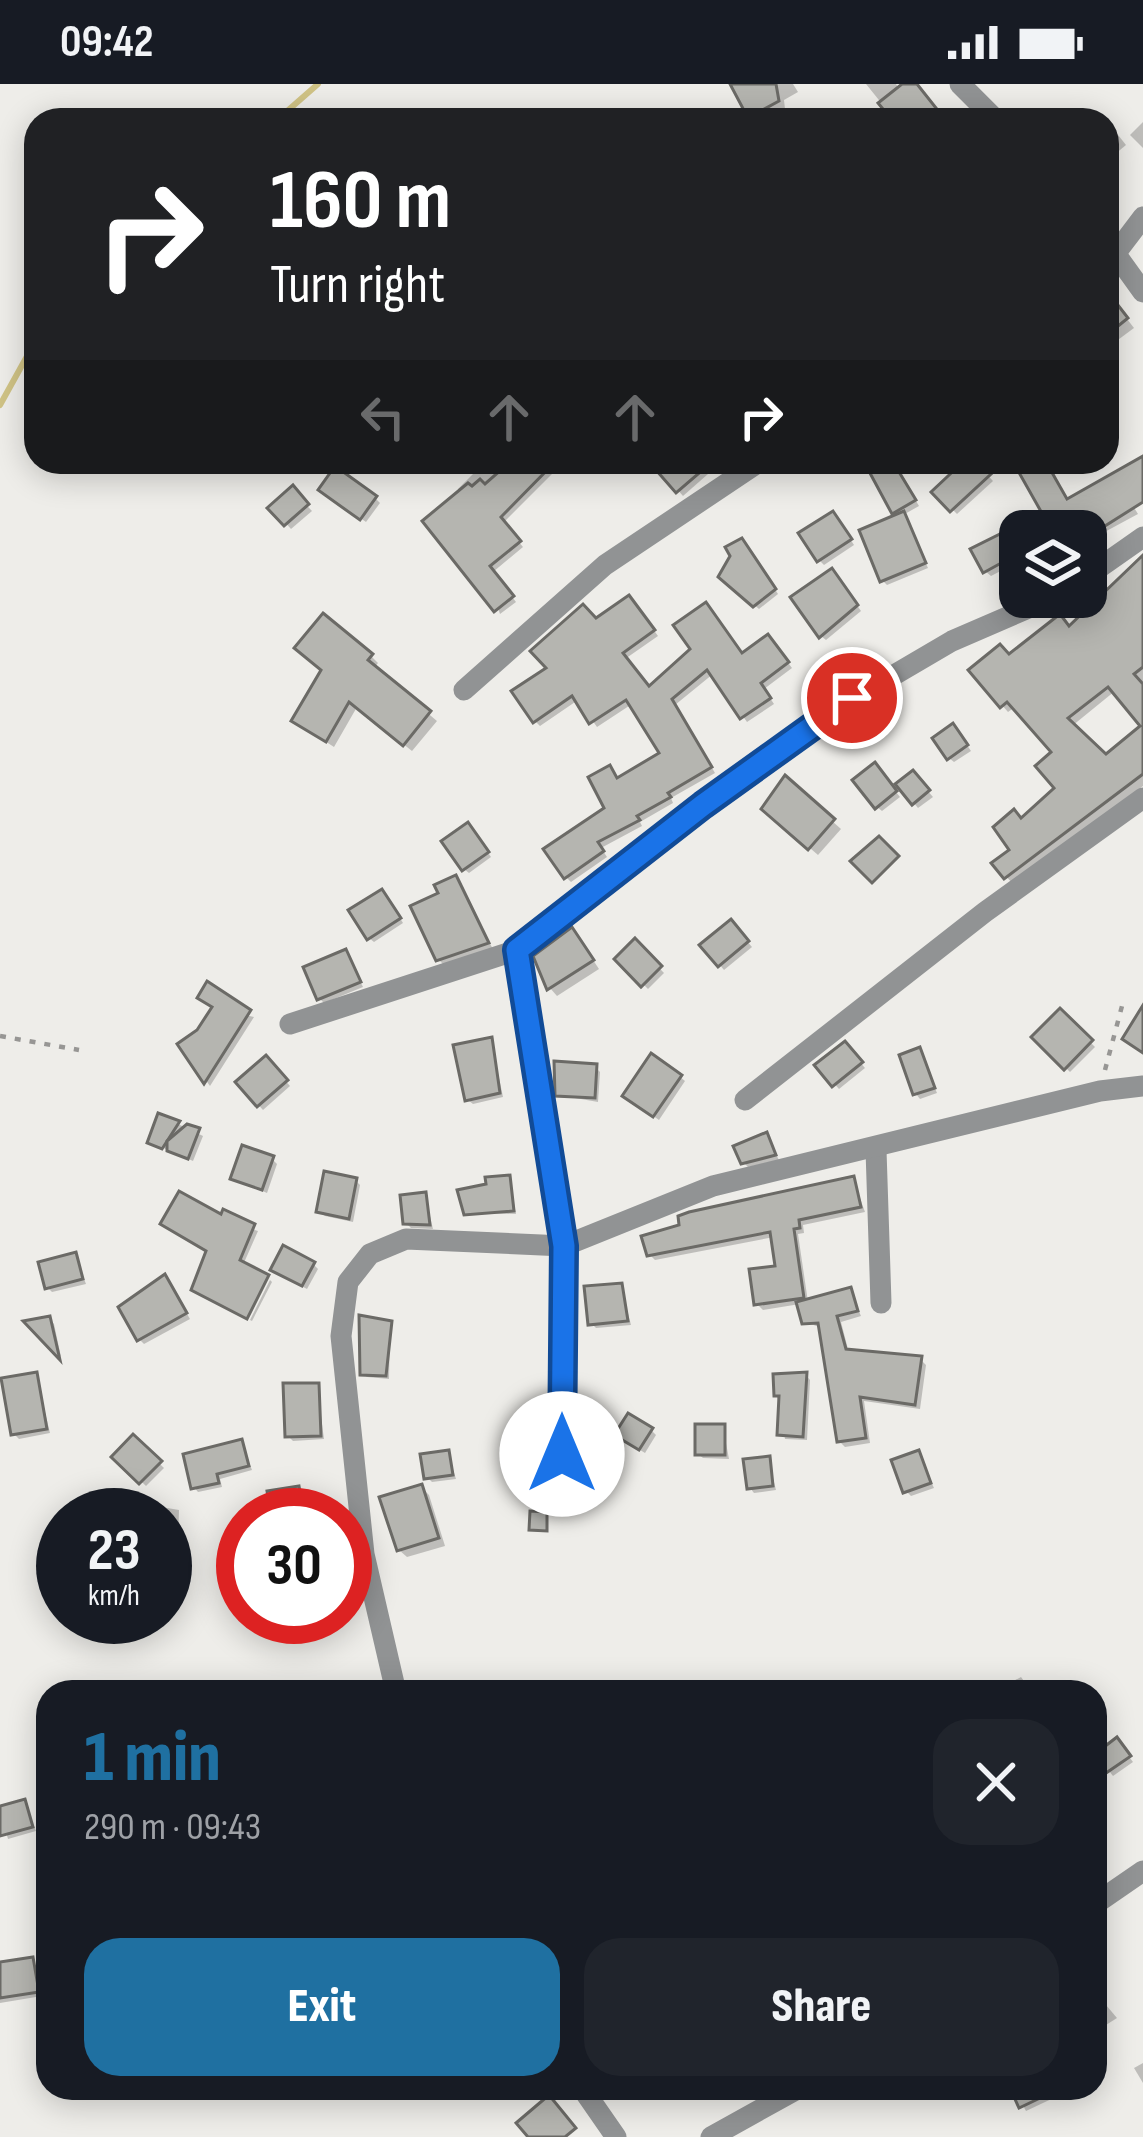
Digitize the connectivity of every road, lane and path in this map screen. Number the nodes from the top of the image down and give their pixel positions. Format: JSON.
{"nodes":[{"id":1,"x":960,"y":84,"type":"edge"},
{"id":2,"x":985,"y":108,"type":"edge"},
{"id":3,"x":1143,"y":218,"type":"edge"},
{"id":4,"x":1119,"y":240,"type":"edge"},
{"id":5,"x":1119,"y":259,"type":"edge"},
{"id":6,"x":1143,"y":292,"type":"edge"},
{"id":7,"x":741,"y":474,"type":"edge"},
{"id":8,"x":1143,"y":537,"type":"edge"},
{"id":9,"x":1107,"y":562,"type":"edge"},
{"id":10,"x":1005,"y":618,"type":"edge"},
{"id":11,"x":464,"y":690,"type":"dead end"},
{"id":12,"x":1143,"y":798,"type":"edge"},
{"id":13,"x":517,"y":950,"type":"junction"},
{"id":14,"x":1122,"y":1006,"type":"dead end"},
{"id":15,"x":290,"y":1024,"type":"dead end"},
{"id":16,"x":0,"y":1036,"type":"edge"},
{"id":17,"x":79,"y":1050,"type":"dead end"},
{"id":18,"x":1143,"y":1086,"type":"edge"},
{"id":19,"x":1100,"y":1091,"type":"junction"},
{"id":20,"x":745,"y":1100,"type":"dead end"},
{"id":21,"x":876,"y":1150,"type":"junction"},
{"id":22,"x":564,"y":1246,"type":"junction"},
{"id":23,"x":881,"y":1303,"type":"dead end"},
{"id":24,"x":562,"y":1454,"type":"dead end"},
{"id":25,"x":393,"y":1680,"type":"edge"},
{"id":26,"x":1143,"y":1871,"type":"edge"},
{"id":27,"x":1107,"y":1896,"type":"edge"},
{"id":28,"x":590,"y":2100,"type":"edge"},
{"id":29,"x":771,"y":2100,"type":"edge"},
{"id":30,"x":616,"y":2137,"type":"edge"},
{"id":31,"x":711,"y":2137,"type":"edge"}],
"edges":[{"from":1,"to":2,"type":"street"},
{"from":3,"to":4,"type":"street"},
{"from":5,"to":6,"type":"street"},
{"from":7,"to":11,"type":"street"},
{"from":8,"to":9,"type":"street"},
{"from":10,"to":13,"type":"street"},
{"from":12,"to":20,"type":"street"},
{"from":13,"to":15,"type":"street"},
{"from":13,"to":22,"type":"street"},
{"from":14,"to":19,"type":"path"},
{"from":16,"to":17,"type":"path"},
{"from":18,"to":19,"type":"street"},
{"from":19,"to":21,"type":"street"},
{"from":21,"to":22,"type":"street"},
{"from":21,"to":23,"type":"street"},
{"from":22,"to":24,"type":"street"},
{"from":22,"to":25,"type":"street"},
{"from":26,"to":27,"type":"street"},
{"from":28,"to":30,"type":"street"},
{"from":29,"to":31,"type":"street"}]}
